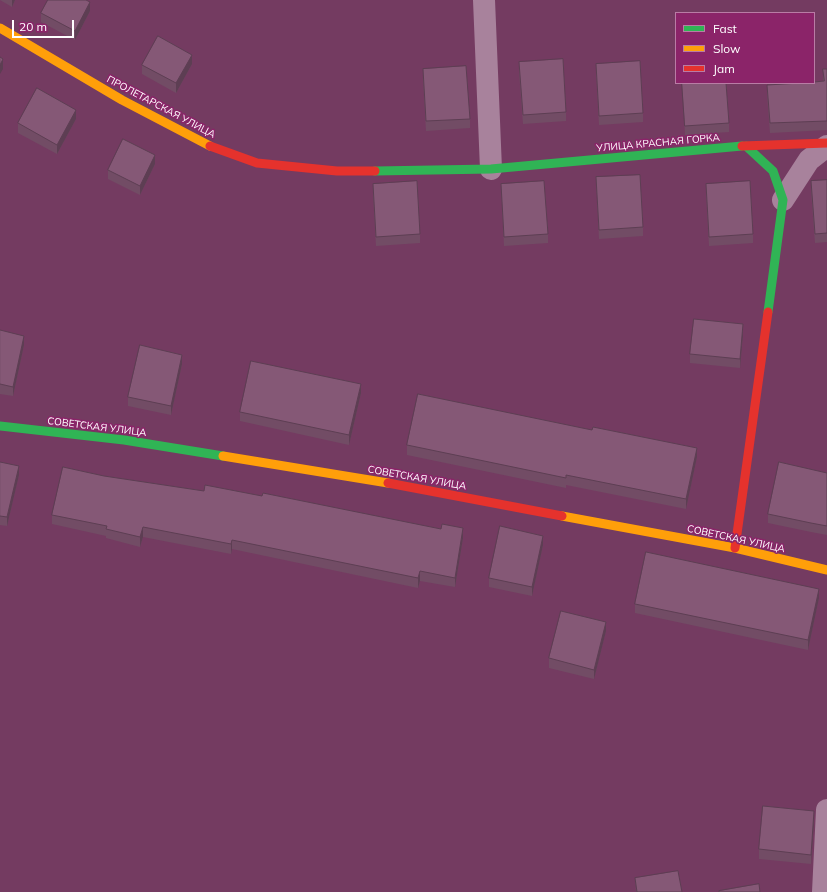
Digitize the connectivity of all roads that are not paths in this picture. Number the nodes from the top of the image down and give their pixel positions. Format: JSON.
{"nodes":[{"id":1,"x":484,"y":0,"type":"edge"},
{"id":2,"x":0,"y":28,"type":"edge"},
{"id":3,"x":827,"y":145,"type":"edge"},
{"id":4,"x":746,"y":146,"type":"junction"},
{"id":5,"x":491,"y":169,"type":"junction"},
{"id":6,"x":783,"y":200,"type":"junction"},
{"id":7,"x":0,"y":426,"type":"edge"},
{"id":8,"x":735,"y":548,"type":"junction"},
{"id":9,"x":827,"y":570,"type":"edge"},
{"id":10,"x":827,"y":810,"type":"edge"},
{"id":11,"x":823,"y":892,"type":"edge"}],
"edges":[{"from":1,"to":5,"type":"street"},
{"from":2,"to":5,"type":"street","name":"ПРОЛЕТАРСКАЯ УЛИЦА"},
{"from":3,"to":4,"type":"street","name":"УЛИЦА КРАСНАЯ ГОРКА"},
{"from":3,"to":6,"type":"street"},
{"from":4,"to":5,"type":"street","name":"УЛИЦА КРАСНАЯ ГОРКА"},
{"from":4,"to":6,"type":"street"},
{"from":6,"to":8,"type":"street"},
{"from":7,"to":8,"type":"street","name":"СОВЕТСКАЯ УЛИЦА"},
{"from":8,"to":9,"type":"street","name":"СОВЕТСКАЯ УЛИЦА"},
{"from":10,"to":11,"type":"street"}]}
